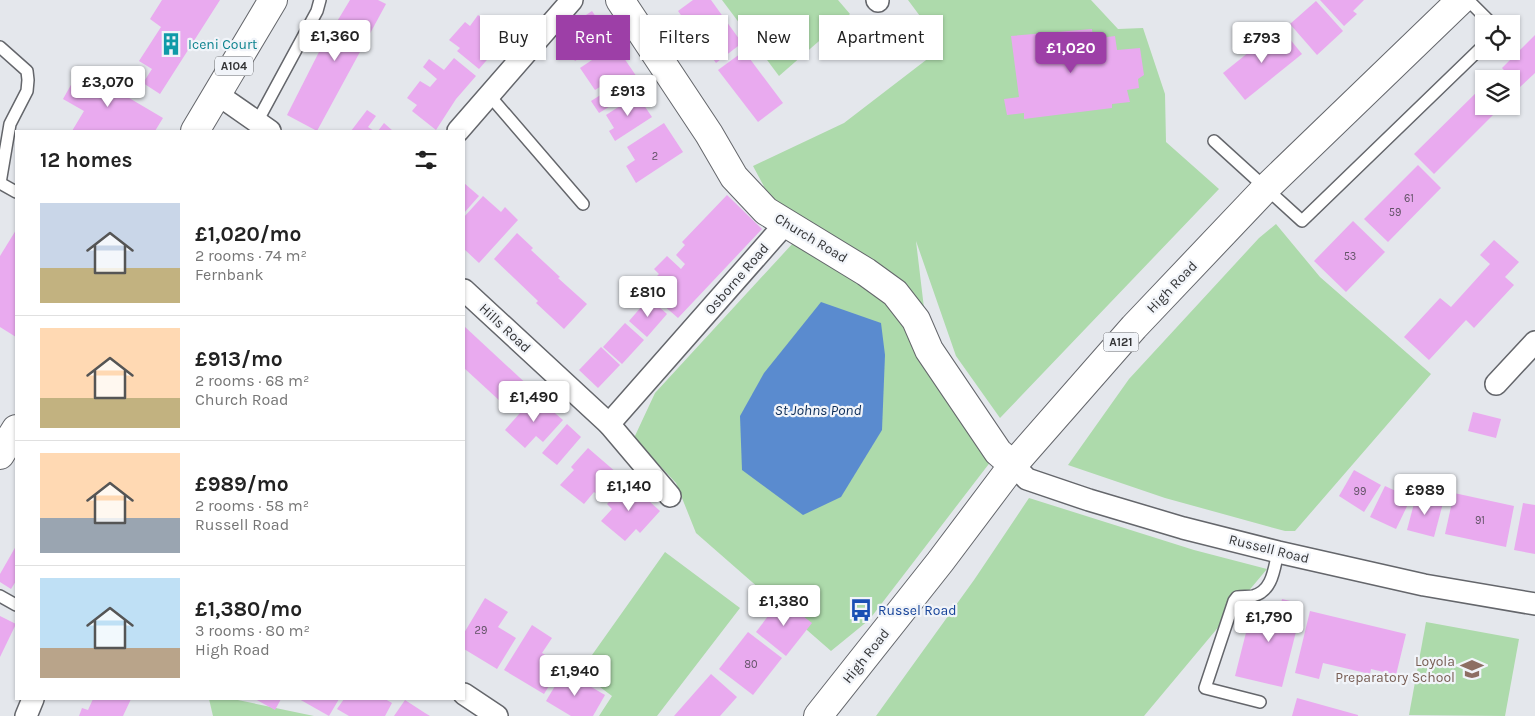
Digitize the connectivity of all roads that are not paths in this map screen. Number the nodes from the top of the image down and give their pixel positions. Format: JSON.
{"nodes":[{"id":1,"x":273,"y":0,"type":"edge"},
{"id":2,"x":320,"y":0,"type":"edge"},
{"id":3,"x":572,"y":0,"type":"edge"},
{"id":4,"x":620,"y":0,"type":"edge"},
{"id":5,"x":1461,"y":0,"type":"edge"},
{"id":6,"x":1468,"y":0,"type":"edge"},
{"id":7,"x":1483,"y":15,"type":"edge"},
{"id":8,"x":0,"y":47,"type":"edge"},
{"id":9,"x":1475,"y":54,"type":"edge"},
{"id":10,"x":217,"y":94,"type":"junction"},
{"id":11,"x":489,"y":95,"type":"junction"},
{"id":12,"x":5,"y":121,"type":"edge"},
{"id":13,"x":263,"y":127,"type":"edge"},
{"id":14,"x":196,"y":130,"type":"edge"},
{"id":15,"x":459,"y":130,"type":"edge"},
{"id":16,"x":1214,"y":141,"type":"dead end"},
{"id":17,"x":0,"y":183,"type":"edge"},
{"id":18,"x":1266,"y":188,"type":"junction"},
{"id":19,"x":15,"y":191,"type":"edge"},
{"id":20,"x":583,"y":204,"type":"dead end"},
{"id":21,"x":786,"y":223,"type":"junction"},
{"id":22,"x":465,"y":291,"type":"edge"},
{"id":23,"x":1535,"y":342,"type":"edge"},
{"id":24,"x":1496,"y":384,"type":"dead end"},
{"id":25,"x":608,"y":424,"type":"junction"},
{"id":26,"x":1014,"y":465,"type":"junction"},
{"id":27,"x":670,"y":496,"type":"dead end"},
{"id":28,"x":1278,"y":552,"type":"junction"},
{"id":29,"x":0,"y":596,"type":"edge"},
{"id":30,"x":15,"y":604,"type":"edge"},
{"id":31,"x":1535,"y":604,"type":"edge"},
{"id":32,"x":465,"y":695,"type":"edge"},
{"id":33,"x":34,"y":700,"type":"edge"},
{"id":34,"x":1260,"y":702,"type":"dead end"},
{"id":35,"x":26,"y":716,"type":"edge"},
{"id":36,"x":497,"y":716,"type":"edge"},
{"id":37,"x":818,"y":716,"type":"edge"}],
"edges":[{"from":1,"to":10,"type":"main road","number":"A104"},
{"from":2,"to":13,"type":"lane"},
{"from":3,"to":11,"type":"street"},
{"from":4,"to":21,"type":"main road","name":"Church Road"},
{"from":5,"to":18,"type":"main road","name":"High Road","number":"A121"},
{"from":6,"to":7,"type":"lane"},
{"from":8,"to":12,"type":"lane"},
{"from":9,"to":18,"type":"lane"},
{"from":10,"to":13,"type":"street"},
{"from":10,"to":14,"type":"main road","number":"A104"},
{"from":11,"to":15,"type":"street"},
{"from":11,"to":20,"type":"lane"},
{"from":12,"to":17,"type":"lane"},
{"from":16,"to":18,"type":"lane"},
{"from":17,"to":19,"type":"lane"},
{"from":18,"to":26,"type":"main road","name":"High Road","number":"A121"},
{"from":21,"to":25,"type":"street","name":"Osborne Road"},
{"from":21,"to":26,"type":"main road","name":"Church Road"},
{"from":22,"to":25,"type":"street","name":"Hills Road"},
{"from":23,"to":24,"type":"street"},
{"from":25,"to":27,"type":"street","name":"Hills Road"},
{"from":26,"to":28,"type":"street","name":"Russell Road"},
{"from":26,"to":37,"type":"main road","name":"High Road","number":"A121"},
{"from":28,"to":31,"type":"street","name":"Russell Road"},
{"from":28,"to":34,"type":"lane"},
{"from":29,"to":30,"type":"lane"},
{"from":32,"to":36,"type":"street"},
{"from":33,"to":35,"type":"street"}]}
